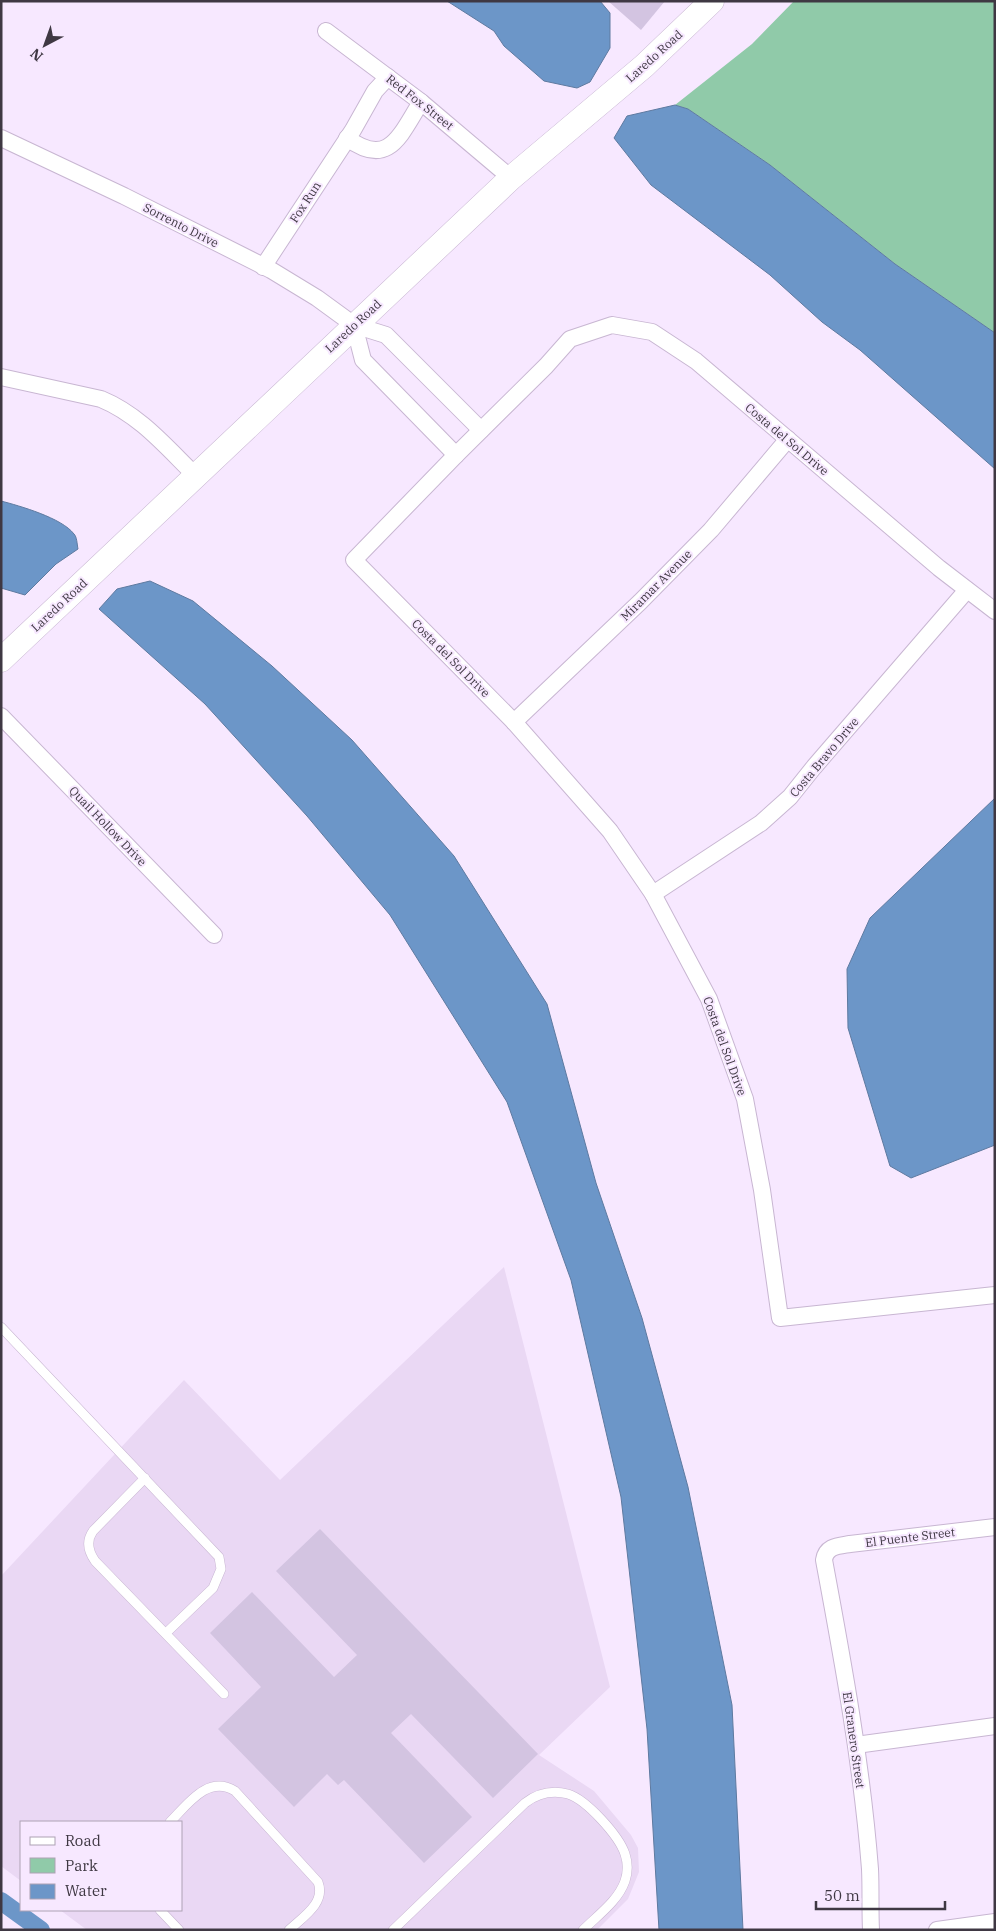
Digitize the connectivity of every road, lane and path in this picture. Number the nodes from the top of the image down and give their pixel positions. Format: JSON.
{"nodes":[{"id":1,"x":712,"y":1,"type":"edge"},
{"id":2,"x":326,"y":31,"type":"dead end"},
{"id":3,"x":388,"y":76,"type":"junction"},
{"id":4,"x":421,"y":102,"type":"junction"},
{"id":5,"x":1,"y":138,"type":"edge"},
{"id":6,"x":347,"y":138,"type":"junction"},
{"id":7,"x":511,"y":178,"type":"junction"},
{"id":8,"x":263,"y":266,"type":"junction"},
{"id":9,"x":354,"y":325,"type":"junction"},
{"id":10,"x":1,"y":377,"type":"edge"},
{"id":11,"x":481,"y":430,"type":"junction"},
{"id":12,"x":788,"y":440,"type":"junction"},
{"id":13,"x":456,"y":455,"type":"junction"},
{"id":14,"x":196,"y":476,"type":"junction"},
{"id":15,"x":967,"y":590,"type":"junction"},
{"id":16,"x":995,"y":611,"type":"edge"},
{"id":17,"x":1,"y":660,"type":"edge"},
{"id":18,"x":1,"y":716,"type":"edge"},
{"id":19,"x":514,"y":722,"type":"junction"},
{"id":20,"x":653,"y":894,"type":"junction"},
{"id":21,"x":214,"y":935,"type":"dead end"},
{"id":22,"x":995,"y":1295,"type":"edge"},
{"id":23,"x":1,"y":1327,"type":"edge"},
{"id":24,"x":145,"y":1478,"type":"junction"},
{"id":25,"x":995,"y":1526,"type":"edge"},
{"id":26,"x":827,"y":1552,"type":"joint"},
{"id":27,"x":166,"y":1633,"type":"junction"},
{"id":28,"x":224,"y":1694,"type":"dead end"},
{"id":29,"x":995,"y":1726,"type":"edge"},
{"id":30,"x":856,"y":1745,"type":"junction"},
{"id":31,"x":171,"y":1821,"type":"edge"},
{"id":32,"x":161,"y":1911,"type":"edge"},
{"id":33,"x":995,"y":1922,"type":"edge"},
{"id":34,"x":179,"y":1930,"type":"edge"},
{"id":35,"x":289,"y":1930,"type":"edge"},
{"id":36,"x":393,"y":1930,"type":"edge"},
{"id":37,"x":583,"y":1930,"type":"edge"},
{"id":38,"x":871,"y":1930,"type":"edge"},
{"id":39,"x":937,"y":1930,"type":"edge"}],
"edges":[{"from":1,"to":7,"type":"street","name":"Laredo Road"},
{"from":2,"to":3,"type":"street","name":"Red Fox Street"},
{"from":3,"to":4,"type":"street","name":"Red Fox Street"},
{"from":3,"to":6,"type":"street","name":"Fox Run"},
{"from":4,"to":6,"type":"street"},
{"from":4,"to":7,"type":"street","name":"Red Fox Street"},
{"from":5,"to":8,"type":"street","name":"Sorrento Drive"},
{"from":6,"to":8,"type":"street","name":"Fox Run"},
{"from":7,"to":9,"type":"street","name":"Laredo Road"},
{"from":8,"to":9,"type":"street","name":"Sorrento Drive"},
{"from":9,"to":11,"type":"street","name":"Sorrento Drive"},
{"from":9,"to":13,"type":"street"},
{"from":9,"to":14,"type":"street","name":"Laredo Road"},
{"from":10,"to":14,"type":"street"},
{"from":11,"to":12,"type":"street","name":"Costa del Sol Drive"},
{"from":11,"to":13,"type":"street","name":"Costa del Sol Drive"},
{"from":12,"to":15,"type":"street","name":"Costa del Sol Drive"},
{"from":12,"to":19,"type":"street","name":"Miramar Avenue"},
{"from":13,"to":19,"type":"street","name":"Costa del Sol Drive"},
{"from":14,"to":17,"type":"street","name":"Laredo Road"},
{"from":15,"to":16,"type":"street","name":"Costa del Sol Drive"},
{"from":15,"to":20,"type":"street","name":"Costa Bravo Drive"},
{"from":18,"to":21,"type":"street","name":"Quail Hollow Drive"},
{"from":19,"to":20,"type":"street","name":"Costa del Sol Drive"},
{"from":20,"to":22,"type":"street","name":"Costa del Sol Drive"},
{"from":23,"to":24,"type":"lane"},
{"from":24,"to":27,"type":"lane"},
{"from":24,"to":27,"type":"lane"},
{"from":25,"to":26,"type":"street","name":"El Puente Street"},
{"from":26,"to":30,"type":"street","name":"El Granero Street"},
{"from":27,"to":28,"type":"lane"},
{"from":29,"to":30,"type":"street"},
{"from":30,"to":38,"type":"street","name":"El Granero Street"},
{"from":31,"to":35,"type":"lane"},
{"from":32,"to":34,"type":"lane"},
{"from":33,"to":39,"type":"street"},
{"from":36,"to":37,"type":"lane"}]}
